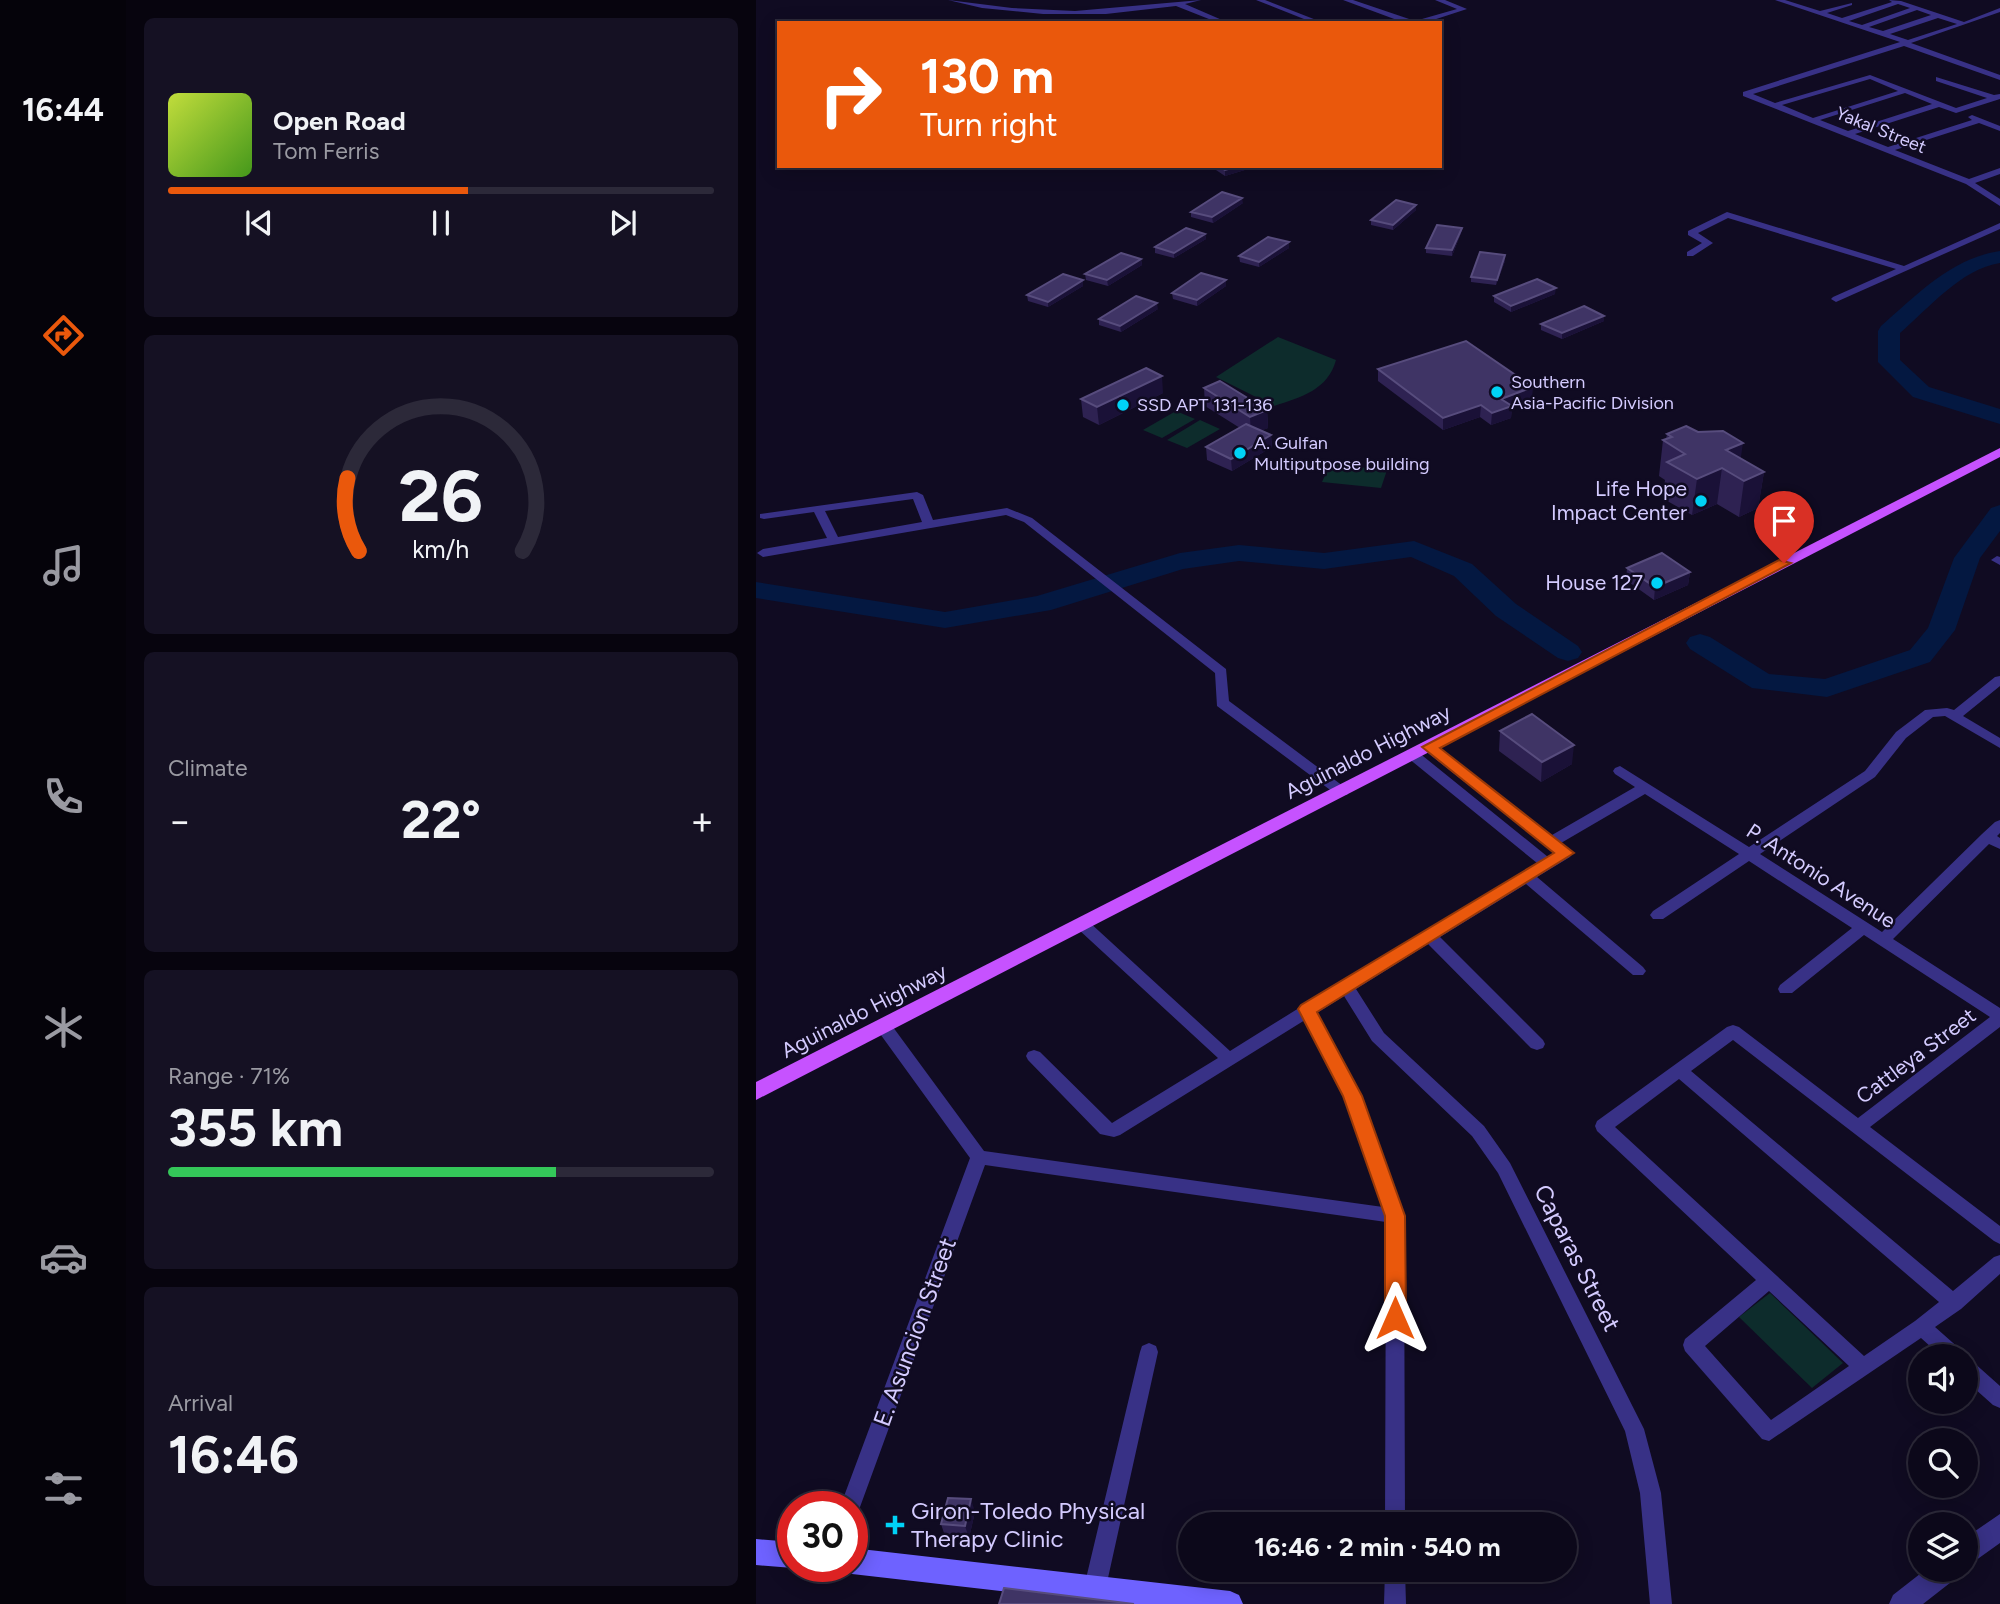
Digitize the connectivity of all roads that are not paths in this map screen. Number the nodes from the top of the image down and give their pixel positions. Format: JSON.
{"nodes":[{"id":1,"x":951,"y":0,"type":"edge"},
{"id":2,"x":1198,"y":0,"type":"edge"},
{"id":3,"x":1259,"y":0,"type":"edge"},
{"id":4,"x":1346,"y":0,"type":"edge"},
{"id":5,"x":1438,"y":0,"type":"edge"},
{"id":6,"x":1778,"y":0,"type":"edge"},
{"id":7,"x":1895,"y":1,"type":"edge"},
{"id":8,"x":1177,"y":4,"type":"junction"},
{"id":9,"x":1850,"y":4,"type":"dead end"},
{"id":10,"x":1917,"y":8,"type":"junction"},
{"id":11,"x":2000,"y":10,"type":"edge"},
{"id":12,"x":1024,"y":11,"type":"junction"},
{"id":13,"x":1820,"y":13,"type":"junction"},
{"id":14,"x":1939,"y":15,"type":"junction"},
{"id":15,"x":1843,"y":20,"type":"junction"},
{"id":16,"x":1029,"y":21,"type":"edge"},
{"id":17,"x":1221,"y":21,"type":"edge"},
{"id":18,"x":1316,"y":21,"type":"edge"},
{"id":19,"x":1409,"y":21,"type":"edge"},
{"id":20,"x":1422,"y":21,"type":"edge"},
{"id":21,"x":1964,"y":24,"type":"junction"},
{"id":22,"x":1865,"y":26,"type":"junction"},
{"id":23,"x":1885,"y":33,"type":"junction"},
{"id":24,"x":1905,"y":42,"type":"junction"},
{"id":25,"x":2000,"y":78,"type":"edge"},
{"id":26,"x":1939,"y":79,"type":"dead end"},
{"id":27,"x":1905,"y":91,"type":"junction"},
{"id":28,"x":1995,"y":100,"type":"edge"},
{"id":29,"x":1939,"y":104,"type":"junction"},
{"id":30,"x":1775,"y":105,"type":"junction"},
{"id":31,"x":1956,"y":111,"type":"junction"},
{"id":32,"x":1813,"y":120,"type":"junction"},
{"id":33,"x":1979,"y":120,"type":"junction"},
{"id":34,"x":2000,"y":129,"type":"edge"},
{"id":35,"x":1848,"y":134,"type":"junction"},
{"id":36,"x":1887,"y":150,"type":"junction"},
{"id":37,"x":2000,"y":171,"type":"edge"},
{"id":38,"x":1969,"y":182,"type":"junction"},
{"id":39,"x":2000,"y":203,"type":"edge"},
{"id":40,"x":2000,"y":226,"type":"edge"},
{"id":41,"x":1690,"y":254,"type":"dead end"},
{"id":42,"x":1905,"y":269,"type":"junction"},
{"id":43,"x":1836,"y":299,"type":"dead end"},
{"id":44,"x":2000,"y":452,"type":"edge"},
{"id":45,"x":818,"y":508,"type":"junction"},
{"id":46,"x":764,"y":516,"type":"dead end"},
{"id":47,"x":929,"y":524,"type":"junction"},
{"id":48,"x":834,"y":541,"type":"junction"},
{"id":49,"x":762,"y":553,"type":"dead end"},
{"id":50,"x":2000,"y":680,"type":"edge"},
{"id":51,"x":1955,"y":716,"type":"junction"},
{"id":52,"x":2000,"y":744,"type":"edge"},
{"id":53,"x":1421,"y":751,"type":"junction"},
{"id":54,"x":1620,"y":771,"type":"dead end"},
{"id":55,"x":1645,"y":788,"type":"junction"},
{"id":56,"x":1342,"y":792,"type":"junction"},
{"id":57,"x":2000,"y":825,"type":"edge"},
{"id":58,"x":1994,"y":841,"type":"edge"},
{"id":59,"x":1551,"y":842,"type":"junction"},
{"id":60,"x":1748,"y":853,"type":"junction"},
{"id":61,"x":1548,"y":864,"type":"junction"},
{"id":62,"x":1527,"y":877,"type":"junction"},
{"id":63,"x":1658,"y":915,"type":"dead end"},
{"id":64,"x":1083,"y":925,"type":"junction"},
{"id":65,"x":1864,"y":927,"type":"junction"},
{"id":66,"x":1429,"y":936,"type":"junction"},
{"id":67,"x":1882,"y":940,"type":"junction"},
{"id":68,"x":1638,"y":971,"type":"dead end"},
{"id":69,"x":1346,"y":986,"type":"junction"},
{"id":70,"x":1786,"y":989,"type":"dead end"},
{"id":71,"x":1307,"y":1009,"type":"junction"},
{"id":72,"x":2000,"y":1017,"type":"edge"},
{"id":73,"x":884,"y":1027,"type":"junction"},
{"id":74,"x":1537,"y":1044,"type":"dead end"},
{"id":75,"x":1034,"y":1056,"type":"dead end"},
{"id":76,"x":1229,"y":1059,"type":"junction"},
{"id":77,"x":1679,"y":1070,"type":"junction"},
{"id":78,"x":756,"y":1092,"type":"edge"},
{"id":79,"x":1858,"y":1127,"type":"junction"},
{"id":80,"x":979,"y":1157,"type":"junction"},
{"id":81,"x":1395,"y":1216,"type":"junction"},
{"id":82,"x":2000,"y":1236,"type":"edge"},
{"id":83,"x":2000,"y":1263,"type":"edge"},
{"id":84,"x":1769,"y":1280,"type":"junction"},
{"id":85,"x":1954,"y":1303,"type":"junction"},
{"id":86,"x":1922,"y":1327,"type":"junction"},
{"id":87,"x":1941,"y":1344,"type":"edge"},
{"id":88,"x":1149,"y":1352,"type":"dead end"},
{"id":89,"x":1864,"y":1368,"type":"junction"},
{"id":90,"x":1978,"y":1379,"type":"edge"},
{"id":91,"x":2000,"y":1399,"type":"edge"},
{"id":92,"x":856,"y":1491,"type":"edge"},
{"id":93,"x":1395,"y":1512,"type":"edge"},
{"id":94,"x":2000,"y":1527,"type":"edge"},
{"id":95,"x":1978,"y":1545,"type":"edge"},
{"id":96,"x":756,"y":1552,"type":"edge"},
{"id":97,"x":777,"y":1554,"type":"edge"},
{"id":98,"x":868,"y":1563,"type":"edge"},
{"id":99,"x":1395,"y":1582,"type":"edge"},
{"id":100,"x":1930,"y":1582,"type":"edge"},
{"id":101,"x":1095,"y":1587,"type":"junction"},
{"id":102,"x":1161,"y":1600,"type":"edge"},
{"id":103,"x":1230,"y":1604,"type":"edge"},
{"id":104,"x":1395,"y":1604,"type":"edge"},
{"id":105,"x":1661,"y":1604,"type":"edge"},
{"id":106,"x":1902,"y":1604,"type":"edge"}],
"edges":[{"from":1,"to":12,"type":"street"},
{"from":2,"to":8,"type":"street"},
{"from":3,"to":18,"type":"street"},
{"from":4,"to":19,"type":"street"},
{"from":5,"to":20,"type":"street"},
{"from":6,"to":13,"type":"street"},
{"from":7,"to":10,"type":"street"},
{"from":7,"to":15,"type":"street"},
{"from":8,"to":12,"type":"street"},
{"from":8,"to":17,"type":"street"},
{"from":9,"to":13,"type":"street"},
{"from":10,"to":14,"type":"street"},
{"from":10,"to":22,"type":"street"},
{"from":11,"to":21,"type":"street"},
{"from":12,"to":16,"type":"street"},
{"from":13,"to":15,"type":"street"},
{"from":14,"to":21,"type":"street"},
{"from":14,"to":23,"type":"street"},
{"from":15,"to":22,"type":"street"},
{"from":21,"to":24,"type":"street"},
{"from":22,"to":23,"type":"street"},
{"from":23,"to":24,"type":"street"},
{"from":24,"to":25,"type":"street"},
{"from":24,"to":30,"type":"street","name":"Yakal Street"},
{"from":26,"to":28,"type":"street"},
{"from":27,"to":29,"type":"street"},
{"from":27,"to":30,"type":"street"},
{"from":27,"to":32,"type":"street"},
{"from":28,"to":31,"type":"street"},
{"from":29,"to":31,"type":"street"},
{"from":29,"to":35,"type":"street"},
{"from":30,"to":32,"type":"street","name":"Yakal Street"},
{"from":31,"to":33,"type":"street"},
{"from":32,"to":35,"type":"street","name":"Yakal Street"},
{"from":33,"to":34,"type":"street"},
{"from":33,"to":36,"type":"street"},
{"from":35,"to":36,"type":"street","name":"Yakal Street"},
{"from":36,"to":38,"type":"street","name":"Yakal Street"},
{"from":37,"to":38,"type":"street"},
{"from":38,"to":39,"type":"street","name":"Yakal Street"},
{"from":40,"to":42,"type":"street"},
{"from":41,"to":42,"type":"street"},
{"from":42,"to":43,"type":"street"},
{"from":44,"to":53,"type":"main road","name":"Aguinaldo Highway"},
{"from":45,"to":46,"type":"street"},
{"from":45,"to":47,"type":"street"},
{"from":45,"to":48,"type":"street"},
{"from":47,"to":48,"type":"street"},
{"from":47,"to":56,"type":"street"},
{"from":48,"to":49,"type":"street"},
{"from":50,"to":51,"type":"street"},
{"from":51,"to":52,"type":"street"},
{"from":51,"to":60,"type":"street"},
{"from":53,"to":56,"type":"main road","name":"Aguinaldo Highway"},
{"from":53,"to":59,"type":"street"},
{"from":53,"to":61,"type":"street"},
{"from":54,"to":55,"type":"street","name":"P. Antonio Avenue"},
{"from":55,"to":59,"type":"street"},
{"from":55,"to":60,"type":"street","name":"P. Antonio Avenue"},
{"from":56,"to":64,"type":"main road","name":"Aguinaldo Highway"},
{"from":57,"to":58,"type":"street"},
{"from":58,"to":67,"type":"street"},
{"from":59,"to":61,"type":"street"},
{"from":60,"to":63,"type":"street"},
{"from":60,"to":65,"type":"street","name":"P. Antonio Avenue"},
{"from":61,"to":62,"type":"street"},
{"from":62,"to":66,"type":"street"},
{"from":62,"to":68,"type":"street"},
{"from":64,"to":73,"type":"main road","name":"Aguinaldo Highway"},
{"from":64,"to":76,"type":"street"},
{"from":65,"to":67,"type":"street","name":"P. Antonio Avenue"},
{"from":65,"to":70,"type":"street"},
{"from":66,"to":69,"type":"street"},
{"from":66,"to":74,"type":"street"},
{"from":67,"to":72,"type":"street","name":"P. Antonio Avenue"},
{"from":69,"to":71,"type":"street"},
{"from":69,"to":105,"type":"street","name":"Caparas Street"},
{"from":71,"to":76,"type":"street"},
{"from":71,"to":81,"type":"street"},
{"from":72,"to":79,"type":"street","name":"Cattleya Street"},
{"from":73,"to":78,"type":"main road","name":"Aguinaldo Highway"},
{"from":73,"to":80,"type":"street"},
{"from":75,"to":76,"type":"street"},
{"from":77,"to":79,"type":"street"},
{"from":77,"to":84,"type":"street"},
{"from":77,"to":85,"type":"street"},
{"from":79,"to":82,"type":"street"},
{"from":80,"to":81,"type":"street"},
{"from":80,"to":92,"type":"street","name":"E. Asuncion Street"},
{"from":81,"to":93,"type":"street"},
{"from":83,"to":85,"type":"street"},
{"from":84,"to":89,"type":"street"},
{"from":84,"to":89,"type":"street"},
{"from":85,"to":86,"type":"street"},
{"from":86,"to":87,"type":"street"},
{"from":86,"to":89,"type":"street"},
{"from":88,"to":101,"type":"street"},
{"from":90,"to":91,"type":"street"},
{"from":94,"to":95,"type":"street"},
{"from":96,"to":97,"type":"main road"},
{"from":98,"to":101,"type":"main road"},
{"from":99,"to":104,"type":"street"},
{"from":100,"to":106,"type":"street"},
{"from":101,"to":102,"type":"main road"},
{"from":102,"to":103,"type":"main road"}]}
